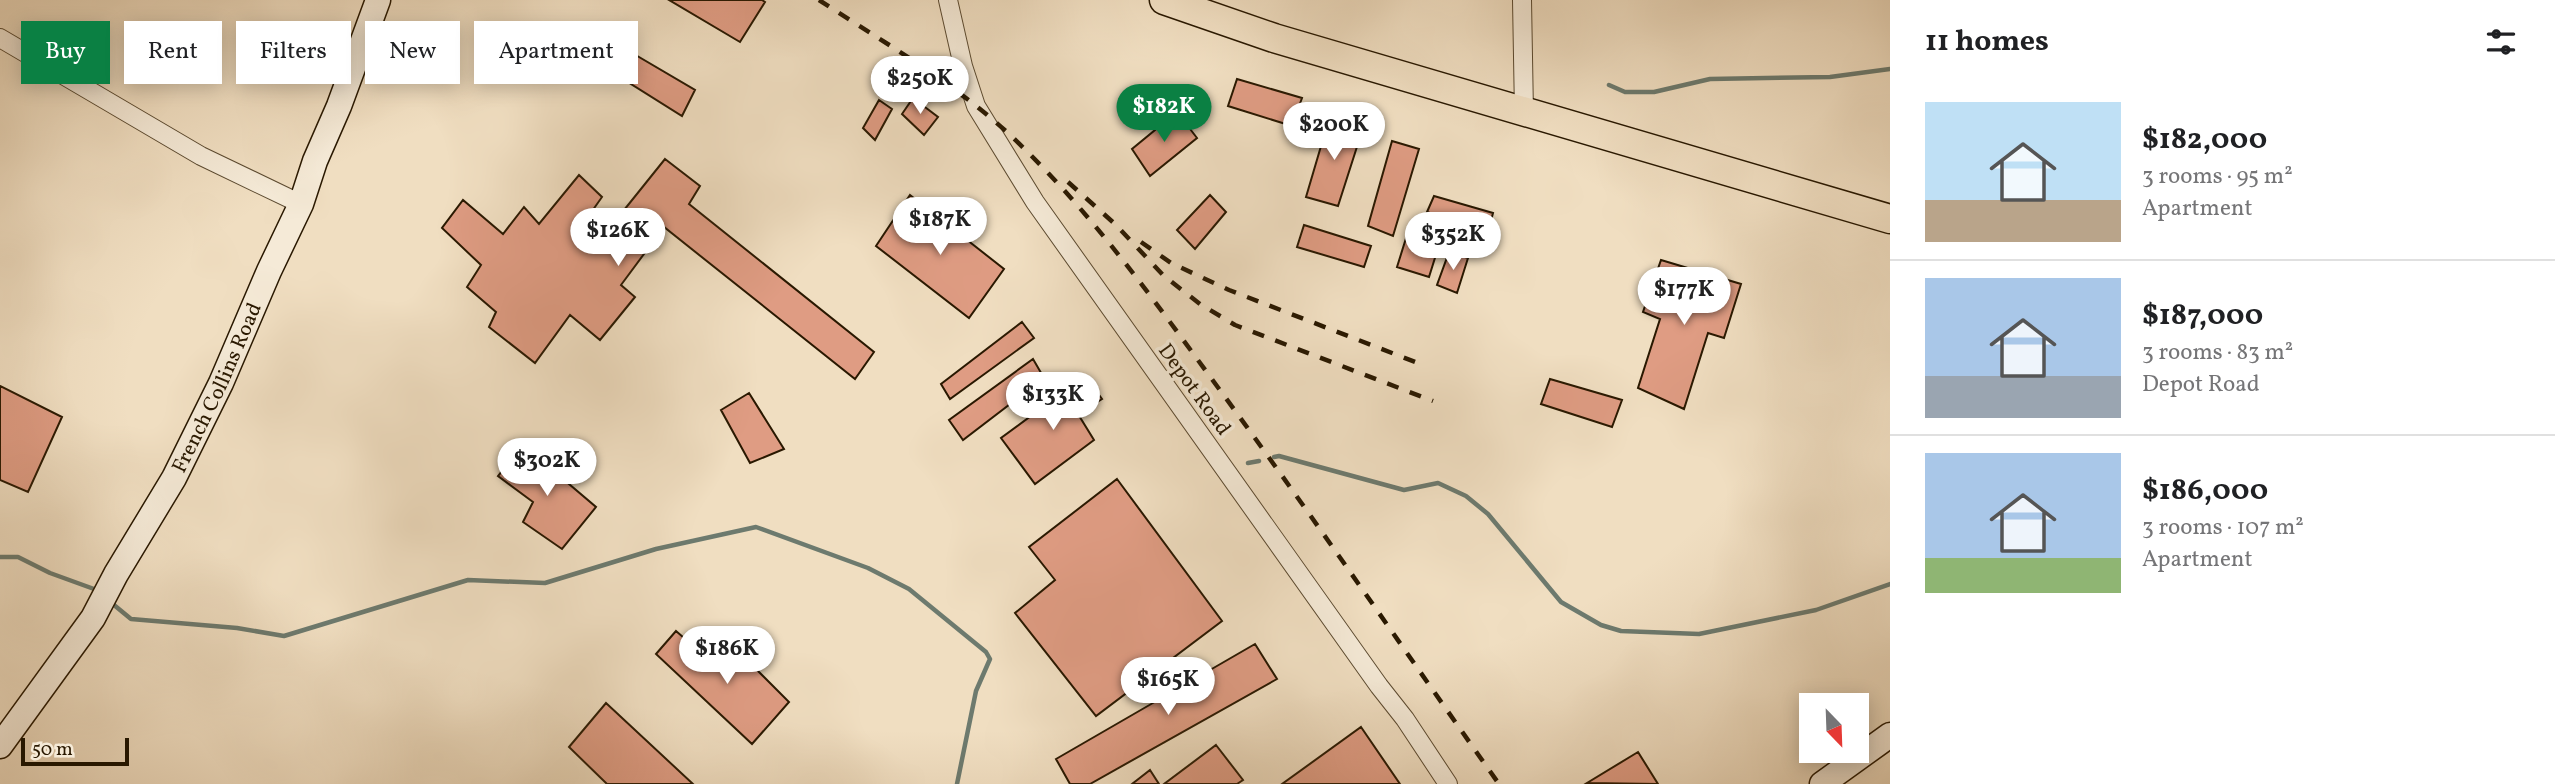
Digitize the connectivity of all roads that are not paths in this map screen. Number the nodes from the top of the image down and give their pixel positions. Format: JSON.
{"nodes":[{"id":1,"x":378,"y":0,"type":"edge"},
{"id":2,"x":948,"y":0,"type":"edge"},
{"id":3,"x":1164,"y":0,"type":"edge"},
{"id":4,"x":1522,"y":0,"type":"edge"},
{"id":5,"x":0,"y":38,"type":"edge"},
{"id":6,"x":1524,"y":113,"type":"junction"},
{"id":7,"x":301,"y":204,"type":"junction"},
{"id":8,"x":1890,"y":219,"type":"edge"},
{"id":9,"x":1890,"y":735,"type":"edge"},
{"id":10,"x":0,"y":746,"type":"edge"},
{"id":11,"x":1448,"y":784,"type":"edge"},
{"id":12,"x":1822,"y":784,"type":"edge"}],
"edges":[{"from":1,"to":7,"type":"street","name":"French Collins Road"},
{"from":2,"to":11,"type":"street","name":"Depot Road"},
{"from":3,"to":6,"type":"main road"},
{"from":4,"to":6,"type":"street"},
{"from":5,"to":7,"type":"street"},
{"from":6,"to":8,"type":"main road"},
{"from":7,"to":10,"type":"street","name":"French Collins Road"},
{"from":9,"to":12,"type":"street"}]}
